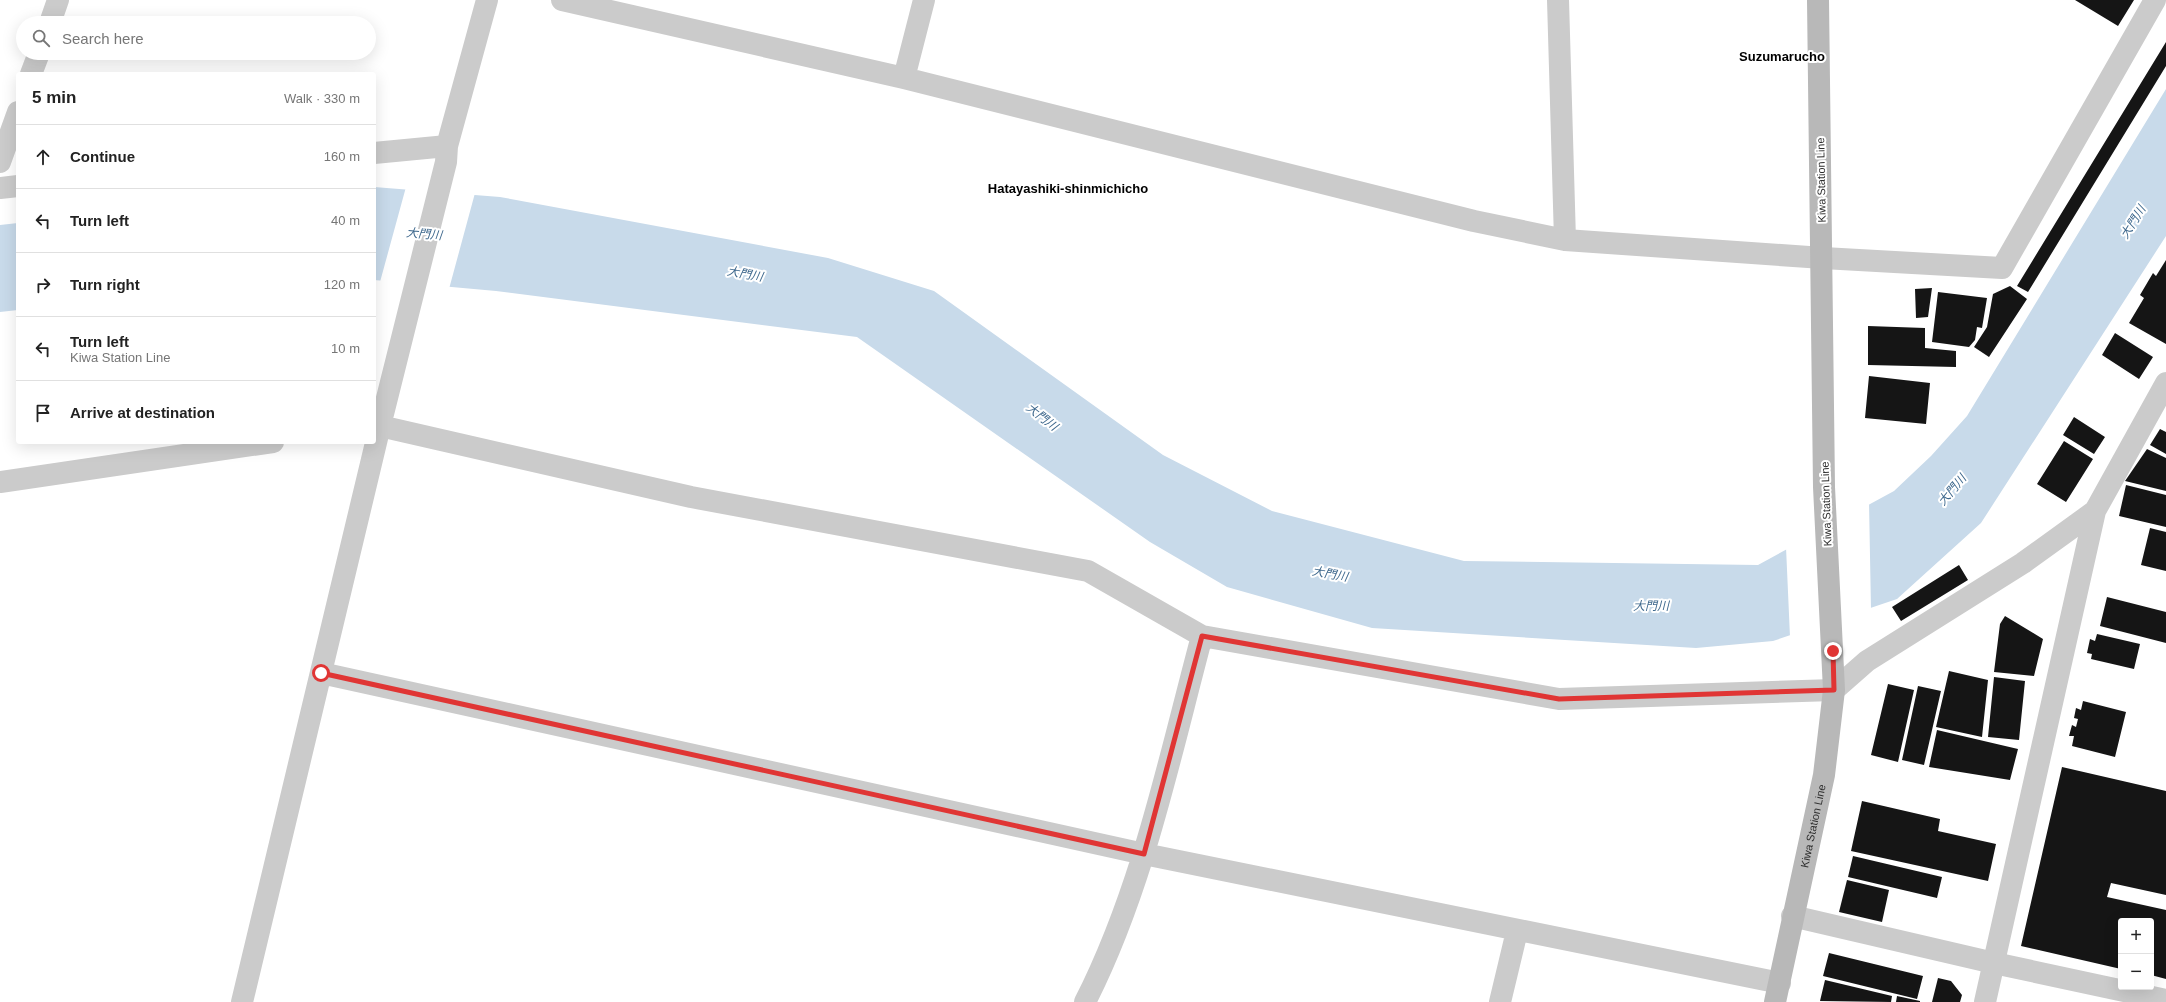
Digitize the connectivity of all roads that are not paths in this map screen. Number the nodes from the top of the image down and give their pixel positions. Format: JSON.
{"nodes":[{"id":1,"x":58,"y":0,"type":"edge"},
{"id":2,"x":487,"y":0,"type":"edge"},
{"id":3,"x":562,"y":0,"type":"edge"},
{"id":4,"x":924,"y":0,"type":"edge"},
{"id":5,"x":1558,"y":0,"type":"edge"},
{"id":6,"x":1818,"y":0,"type":"edge"},
{"id":7,"x":2155,"y":0,"type":"edge"},
{"id":8,"x":52,"y":16,"type":"edge"},
{"id":9,"x":36,"y":60,"type":"edge"},
{"id":10,"x":32,"y":72,"type":"edge"},
{"id":11,"x":904,"y":78,"type":"junction"},
{"id":12,"x":16,"y":118,"type":"edge"},
{"id":13,"x":376,"y":153,"type":"edge"},
{"id":14,"x":446,"y":154,"type":"junction"},
{"id":15,"x":0,"y":162,"type":"edge"},
{"id":16,"x":16,"y":186,"type":"edge"},
{"id":17,"x":0,"y":188,"type":"edge"},
{"id":18,"x":1565,"y":240,"type":"junction"},
{"id":19,"x":1823,"y":258,"type":"junction"},
{"id":20,"x":2166,"y":382,"type":"edge"},
{"id":21,"x":377,"y":427,"type":"edge"},
{"id":22,"x":259,"y":444,"type":"edge"},
{"id":23,"x":373,"y":444,"type":"edge"},
{"id":24,"x":0,"y":482,"type":"edge"},
{"id":25,"x":2095,"y":511,"type":"junction"},
{"id":26,"x":1202,"y":636,"type":"junction"},
{"id":27,"x":321,"y":673,"type":"junction"},
{"id":28,"x":1834,"y":690,"type":"junction"},
{"id":29,"x":1144,"y":854,"type":"junction"},
{"id":30,"x":1792,"y":916,"type":"junction"},
{"id":31,"x":1517,"y":931,"type":"junction"},
{"id":32,"x":1994,"y":963,"type":"junction"},
{"id":33,"x":1777,"y":993,"type":"edge"},
{"id":34,"x":2166,"y":1000,"type":"edge"},
{"id":35,"x":242,"y":1002,"type":"edge"},
{"id":36,"x":1085,"y":1002,"type":"edge"},
{"id":37,"x":1500,"y":1002,"type":"edge"},
{"id":38,"x":1985,"y":1002,"type":"edge"}],
"edges":[{"from":1,"to":8,"type":"street"},
{"from":2,"to":14,"type":"street"},
{"from":3,"to":11,"type":"street"},
{"from":4,"to":11,"type":"street"},
{"from":5,"to":18,"type":"street"},
{"from":6,"to":19,"type":"main road","name":"Kiwa Station Line"},
{"from":7,"to":19,"type":"street"},
{"from":9,"to":10,"type":"street"},
{"from":11,"to":18,"type":"street"},
{"from":12,"to":15,"type":"street"},
{"from":13,"to":14,"type":"street"},
{"from":14,"to":21,"type":"street"},
{"from":16,"to":17,"type":"street"},
{"from":18,"to":19,"type":"street"},
{"from":19,"to":28,"type":"main road","name":"Kiwa Station Line"},
{"from":20,"to":25,"type":"street"},
{"from":21,"to":26,"type":"street"},
{"from":22,"to":24,"type":"street"},
{"from":23,"to":27,"type":"street"},
{"from":25,"to":28,"type":"street"},
{"from":25,"to":32,"type":"street"},
{"from":26,"to":28,"type":"street"},
{"from":26,"to":29,"type":"street"},
{"from":27,"to":29,"type":"street"},
{"from":27,"to":35,"type":"street"},
{"from":28,"to":30,"type":"main road","name":"Kiwa Station Line"},
{"from":29,"to":31,"type":"street"},
{"from":29,"to":36,"type":"street"},
{"from":30,"to":32,"type":"street"},
{"from":30,"to":33,"type":"main road","name":"Kiwa Station Line"},
{"from":31,"to":33,"type":"street"},
{"from":31,"to":37,"type":"street"},
{"from":32,"to":34,"type":"street"},
{"from":32,"to":38,"type":"street"}]}
